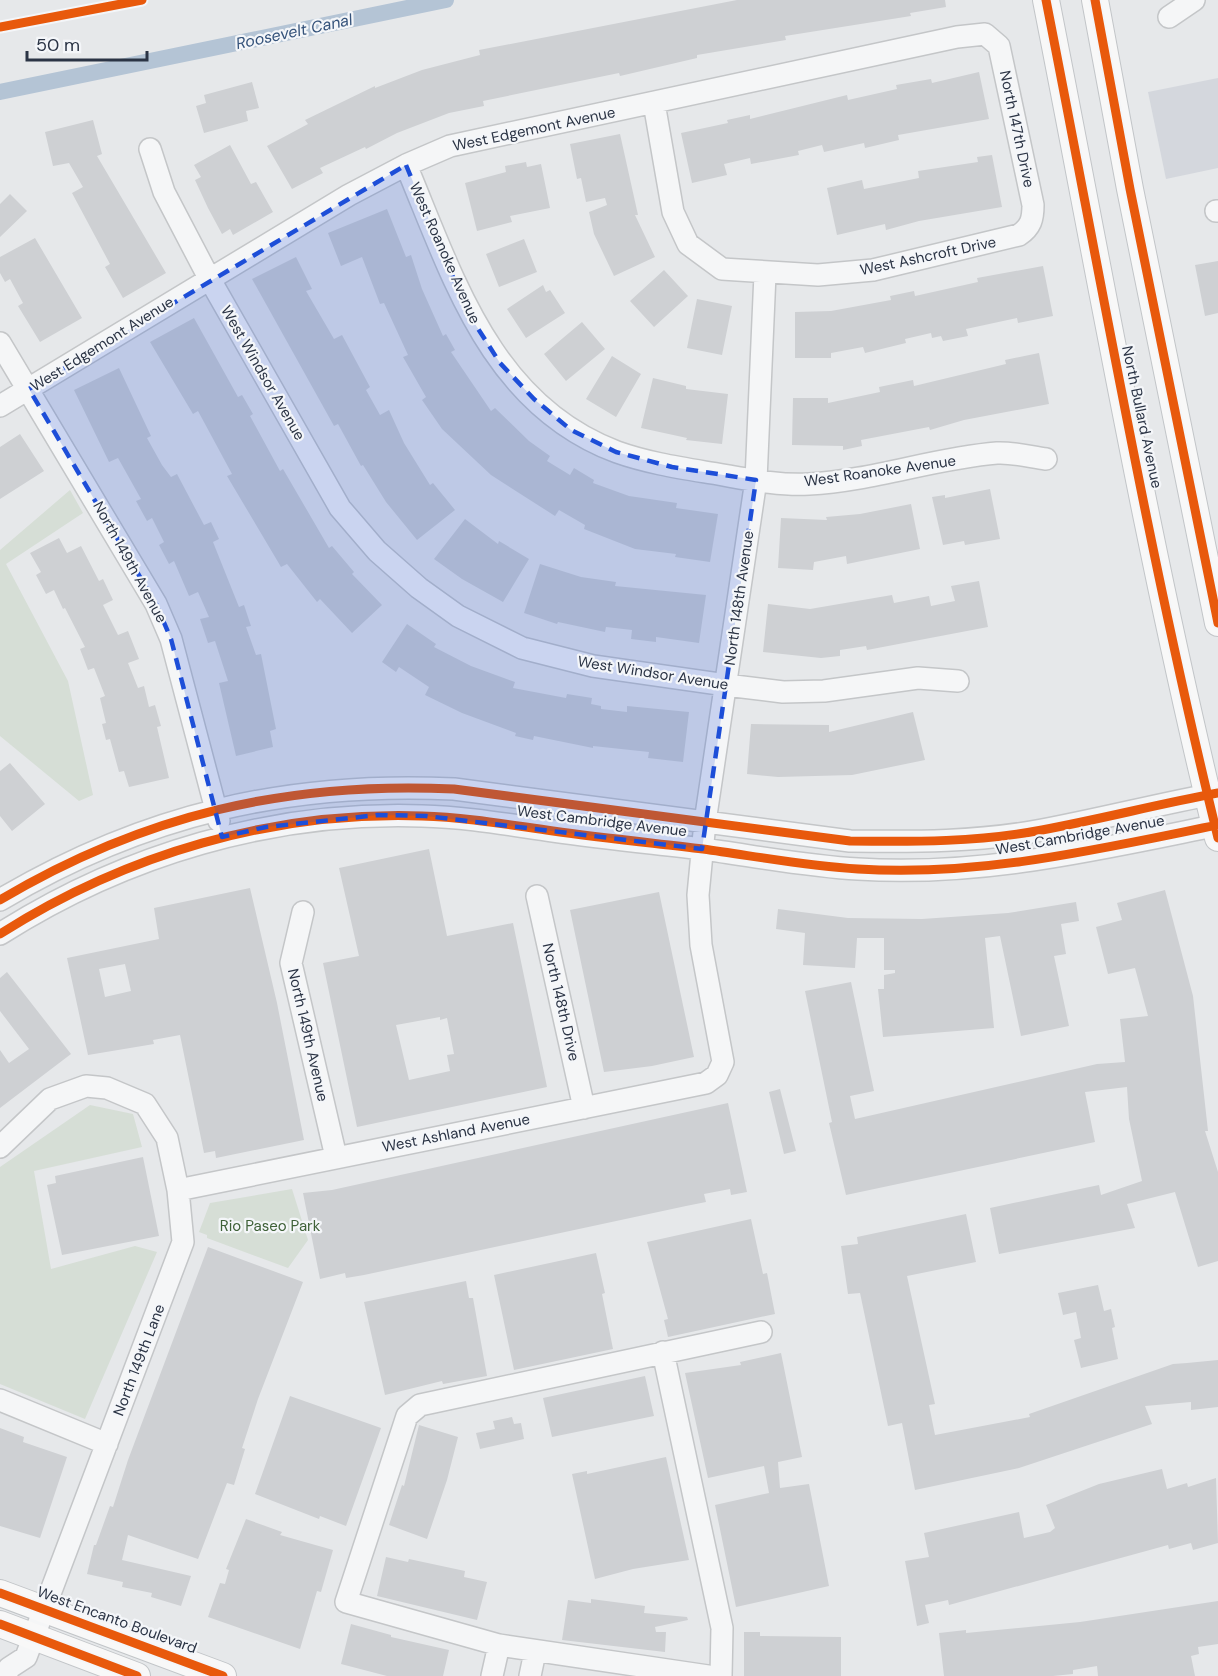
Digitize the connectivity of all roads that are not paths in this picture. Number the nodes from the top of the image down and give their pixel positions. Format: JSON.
{"nodes":[{"id":1,"x":1046,"y":0,"type":"edge"},
{"id":2,"x":1095,"y":0,"type":"edge"},
{"id":3,"x":1194,"y":0,"type":"edge"},
{"id":4,"x":1169,"y":17,"type":"dead end"},
{"id":5,"x":986,"y":34,"type":"joint"},
{"id":6,"x":654,"y":103,"type":"junction"},
{"id":7,"x":150,"y":149,"type":"dead end"},
{"id":8,"x":406,"y":165,"type":"junction"},
{"id":9,"x":1029,"y":228,"type":"joint"},
{"id":10,"x":765,"y":274,"type":"junction"},
{"id":11,"x":209,"y":279,"type":"junction"},
{"id":12,"x":0,"y":343,"type":"edge"},
{"id":13,"x":29,"y":389,"type":"junction"},
{"id":14,"x":0,"y":406,"type":"edge"},
{"id":15,"x":1046,"y":459,"type":"dead end"},
{"id":16,"x":756,"y":480,"type":"junction"},
{"id":17,"x":1218,"y":623,"type":"edge"},
{"id":18,"x":958,"y":681,"type":"dead end"},
{"id":19,"x":726,"y":685,"type":"junction"},
{"id":20,"x":1213,"y":794,"type":"edge"},
{"id":21,"x":216,"y":809,"type":"junction"},
{"id":22,"x":705,"y":822,"type":"junction"},
{"id":23,"x":1217,"y":829,"type":"edge"},
{"id":24,"x":222,"y":837,"type":"junction"},
{"id":25,"x":702,"y":849,"type":"junction"},
{"id":26,"x":537,"y":896,"type":"dead end"},
{"id":27,"x":0,"y":900,"type":"edge"},
{"id":28,"x":303,"y":912,"type":"dead end"},
{"id":29,"x":0,"y":934,"type":"edge"},
{"id":30,"x":723,"y":1062,"type":"joint"},
{"id":31,"x":584,"y":1108,"type":"junction"},
{"id":32,"x":0,"y":1147,"type":"edge"},
{"id":33,"x":336,"y":1157,"type":"junction"},
{"id":34,"x":178,"y":1190,"type":"junction"},
{"id":35,"x":761,"y":1332,"type":"dead end"},
{"id":36,"x":663,"y":1352,"type":"junction"},
{"id":37,"x":0,"y":1400,"type":"edge"},
{"id":38,"x":107,"y":1444,"type":"junction"},
{"id":39,"x":0,"y":1593,"type":"edge"},
{"id":40,"x":44,"y":1609,"type":"junction"},
{"id":41,"x":0,"y":1624,"type":"edge"},
{"id":42,"x":499,"y":1645,"type":"junction"},
{"id":43,"x":535,"y":1652,"type":"junction"},
{"id":44,"x":31,"y":1656,"type":"edge"},
{"id":45,"x":6,"y":1676,"type":"edge"},
{"id":46,"x":137,"y":1676,"type":"edge"},
{"id":47,"x":223,"y":1676,"type":"edge"},
{"id":48,"x":492,"y":1676,"type":"edge"},
{"id":49,"x":530,"y":1676,"type":"edge"},
{"id":50,"x":708,"y":1676,"type":"edge"},
{"id":51,"x":721,"y":1676,"type":"edge"}],
"edges":[{"from":1,"to":20,"type":"main road","name":"North Bullard Avenue"},
{"from":2,"to":17,"type":"main road"},
{"from":3,"to":4,"type":"street"},
{"from":5,"to":6,"type":"street","name":"West Edgemont Avenue"},
{"from":5,"to":9,"type":"street","name":"North 147th Drive"},
{"from":6,"to":8,"type":"street","name":"West Edgemont Avenue"},
{"from":6,"to":10,"type":"street","name":"West Ashcroft Drive"},
{"from":7,"to":11,"type":"street","name":"West Windsor Avenue"},
{"from":8,"to":11,"type":"street","name":"West Edgemont Avenue"},
{"from":8,"to":16,"type":"street","name":"West Roanoke Avenue"},
{"from":9,"to":10,"type":"street","name":"West Ashcroft Drive"},
{"from":10,"to":16,"type":"street","name":"North 148th Avenue"},
{"from":11,"to":13,"type":"street","name":"West Edgemont Avenue"},
{"from":11,"to":19,"type":"street","name":"West Windsor Avenue"},
{"from":12,"to":13,"type":"street","name":"North 149th Avenue"},
{"from":13,"to":14,"type":"street","name":"West Edgemont Avenue"},
{"from":13,"to":21,"type":"street","name":"North 149th Avenue"},
{"from":15,"to":16,"type":"street","name":"West Roanoke Avenue"},
{"from":16,"to":19,"type":"street","name":"North 148th Avenue"},
{"from":18,"to":19,"type":"street","name":"West Windsor Avenue"},
{"from":19,"to":22,"type":"street","name":"North 148th Avenue"},
{"from":20,"to":22,"type":"street","name":"West Cambridge Avenue"},
{"from":20,"to":23,"type":"main road","name":"North Bullard Avenue"},
{"from":21,"to":22,"type":"street","name":"West Cambridge Avenue"},
{"from":21,"to":24,"type":"street","name":"North 149th Avenue"},
{"from":21,"to":27,"type":"street","name":"West Cambridge Avenue"},
{"from":22,"to":25,"type":"street","name":"North 148th Avenue"},
{"from":23,"to":25,"type":"street","name":"West Cambridge Avenue"},
{"from":24,"to":25,"type":"street","name":"West Cambridge Avenue"},
{"from":24,"to":29,"type":"street","name":"West Cambridge Avenue"},
{"from":25,"to":30,"type":"street","name":"North 148th Avenue"},
{"from":26,"to":31,"type":"street","name":"North 148th Drive"},
{"from":28,"to":33,"type":"street","name":"North 149th Avenue"},
{"from":30,"to":31,"type":"street","name":"West Ashland Avenue"},
{"from":31,"to":33,"type":"street","name":"West Ashland Avenue"},
{"from":32,"to":34,"type":"street","name":"North 149th Lane"},
{"from":33,"to":34,"type":"street","name":"West Ashland Avenue"},
{"from":34,"to":38,"type":"street","name":"North 149th Lane"},
{"from":35,"to":36,"type":"street"},
{"from":36,"to":42,"type":"street"},
{"from":36,"to":51,"type":"street"},
{"from":37,"to":38,"type":"street"},
{"from":38,"to":40,"type":"street","name":"North 149th Lane"},
{"from":39,"to":40,"type":"main road","name":"West Encanto Boulevard"},
{"from":40,"to":44,"type":"street","name":"North 149th Lane"},
{"from":40,"to":47,"type":"main road","name":"West Encanto Boulevard"},
{"from":41,"to":44,"type":"main road"},
{"from":42,"to":43,"type":"street"},
{"from":42,"to":48,"type":"street"},
{"from":43,"to":49,"type":"street"},
{"from":43,"to":50,"type":"street"},
{"from":44,"to":45,"type":"street"},
{"from":44,"to":46,"type":"main road"}]}
